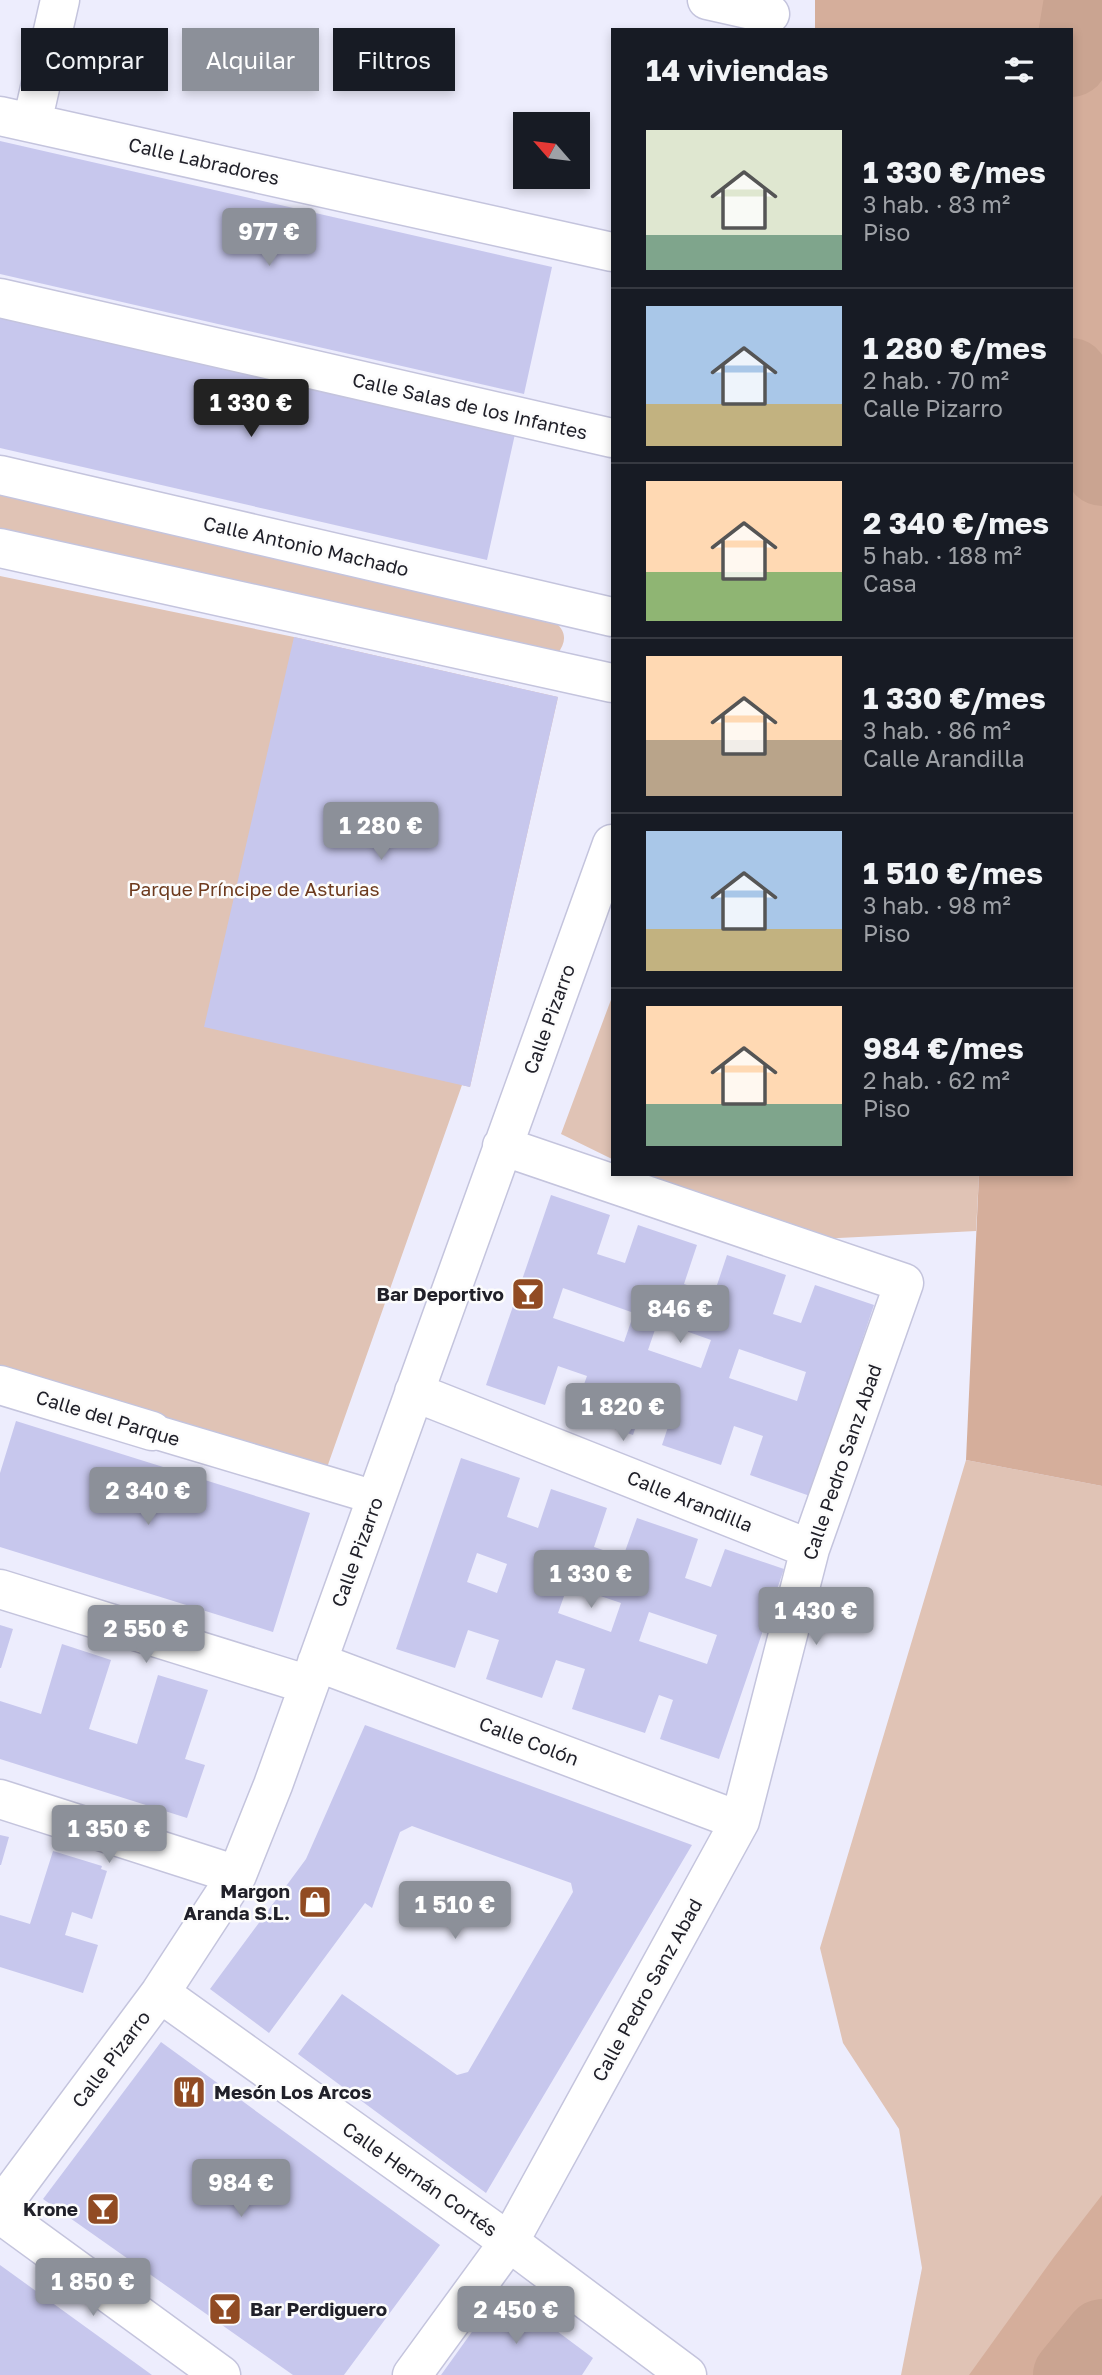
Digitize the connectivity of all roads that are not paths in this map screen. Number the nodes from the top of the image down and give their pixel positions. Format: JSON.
{"nodes":[{"id":1,"x":60,"y":0,"type":"edge"},
{"id":2,"x":707,"y":0,"type":"edge"},
{"id":3,"x":770,"y":15,"type":"edge"},
{"id":4,"x":16,"y":119,"type":"edge"},
{"id":5,"x":611,"y":252,"type":"edge"},
{"id":6,"x":0,"y":298,"type":"edge"},
{"id":7,"x":611,"y":438,"type":"edge"},
{"id":8,"x":0,"y":475,"type":"edge"},
{"id":9,"x":0,"y":548,"type":"edge"},
{"id":10,"x":611,"y":617,"type":"edge"},
{"id":11,"x":611,"y":683,"type":"edge"},
{"id":12,"x":611,"y":847,"type":"edge"},
{"id":13,"x":502,"y":1146,"type":"junction"},
{"id":14,"x":0,"y":1385,"type":"edge"},
{"id":15,"x":414,"y":1392,"type":"junction"},
{"id":16,"x":152,"y":1431,"type":"joint"},
{"id":17,"x":377,"y":1498,"type":"junction"},
{"id":18,"x":810,"y":1549,"type":"junction"},
{"id":19,"x":0,"y":1589,"type":"edge"},
{"id":20,"x":313,"y":1673,"type":"junction"},
{"id":21,"x":0,"y":1799,"type":"edge"},
{"id":22,"x":740,"y":1821,"type":"junction"},
{"id":23,"x":237,"y":1875,"type":"junction"},
{"id":24,"x":160,"y":1993,"type":"junction"},
{"id":25,"x":0,"y":2208,"type":"edge"},
{"id":26,"x":0,"y":2214,"type":"edge"},
{"id":27,"x":509,"y":2242,"type":"junction"},
{"id":28,"x":676,"y":2372,"type":"edge"},
{"id":29,"x":221,"y":2375,"type":"edge"},
{"id":30,"x":412,"y":2375,"type":"edge"}],
"edges":[{"from":1,"to":4,"type":"street"},
{"from":2,"to":3,"type":"street"},
{"from":4,"to":5,"type":"street","name":"Calle Labradores"},
{"from":6,"to":7,"type":"street","name":"Calle Salas de los Infantes"},
{"from":8,"to":10,"type":"street","name":"Calle Antonio Machado"},
{"from":9,"to":11,"type":"street"},
{"from":12,"to":13,"type":"street","name":"Calle Pizarro"},
{"from":13,"to":15,"type":"street","name":"Calle Pizarro"},
{"from":13,"to":18,"type":"street","name":"Calle Pedro Sanz Abad"},
{"from":14,"to":16,"type":"street","name":"Calle del Parque"},
{"from":15,"to":17,"type":"street","name":"Calle Pizarro"},
{"from":15,"to":18,"type":"street","name":"Calle Arandilla"},
{"from":16,"to":17,"type":"street","name":"Calle del Parque"},
{"from":17,"to":20,"type":"street","name":"Calle Pizarro"},
{"from":18,"to":22,"type":"street","name":"Calle Pedro Sanz Abad"},
{"from":19,"to":20,"type":"street","name":"Calle Colón"},
{"from":20,"to":22,"type":"street","name":"Calle Colón"},
{"from":20,"to":23,"type":"street","name":"Calle Pizarro"},
{"from":21,"to":23,"type":"street"},
{"from":22,"to":27,"type":"street","name":"Calle Pedro Sanz Abad"},
{"from":23,"to":24,"type":"street","name":"Calle Pizarro"},
{"from":24,"to":25,"type":"street","name":"Calle Pizarro"},
{"from":24,"to":27,"type":"street","name":"Calle Hernán Cortés"},
{"from":26,"to":29,"type":"street"},
{"from":27,"to":28,"type":"street"},
{"from":27,"to":30,"type":"street","name":"Calle Pedro Sanz Abad"}]}
